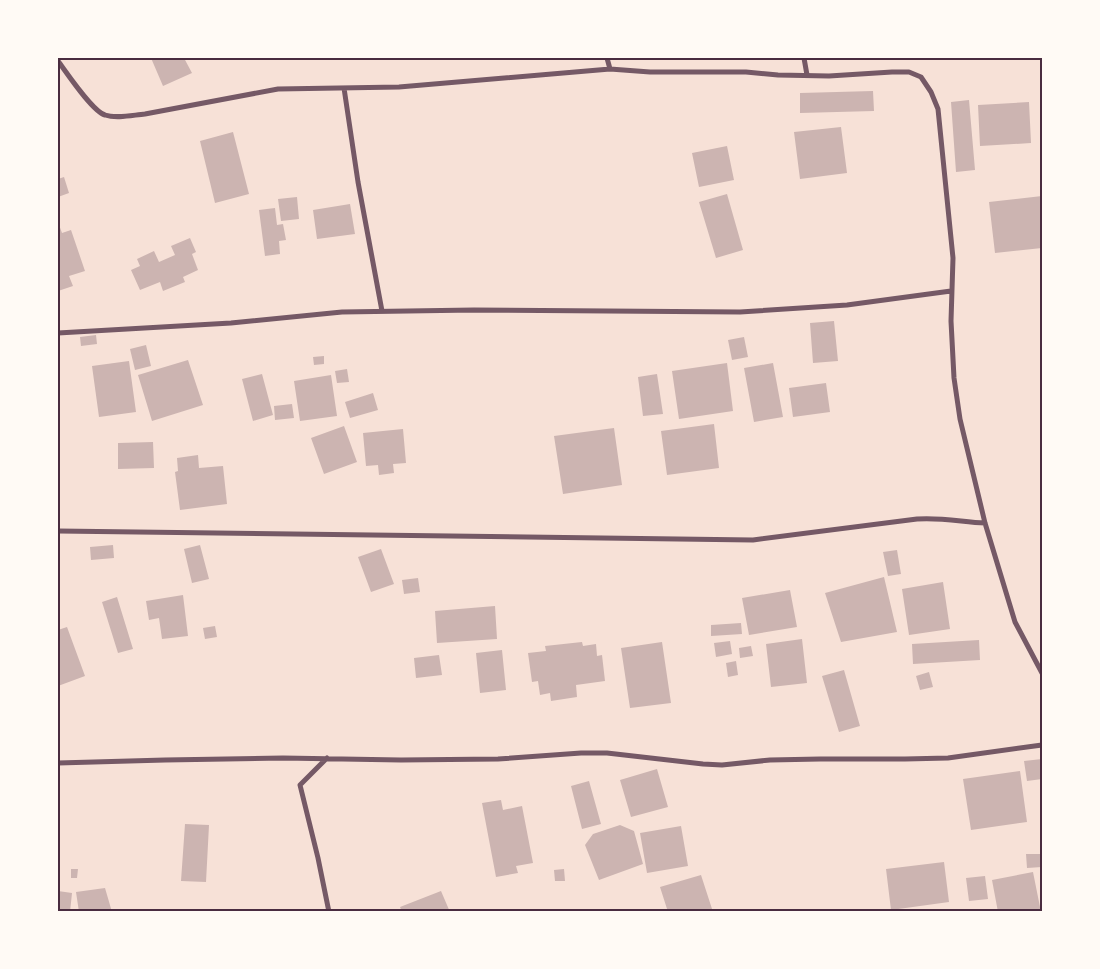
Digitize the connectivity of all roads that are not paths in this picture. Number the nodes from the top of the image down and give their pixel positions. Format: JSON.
{"nodes":[{"id":1,"x":607,"y":58,"type":"edge"},
{"id":2,"x":804,"y":58,"type":"edge"},
{"id":3,"x":58,"y":61,"type":"edge"},
{"id":4,"x":610,"y":69,"type":"junction"},
{"id":5,"x":807,"y":75,"type":"junction"},
{"id":6,"x":344,"y":88,"type":"junction"},
{"id":7,"x":951,"y":291,"type":"junction"},
{"id":8,"x":382,"y":311,"type":"junction"},
{"id":9,"x":58,"y":333,"type":"edge"},
{"id":10,"x":986,"y":523,"type":"junction"},
{"id":11,"x":58,"y":531,"type":"edge"},
{"id":12,"x":1042,"y":673,"type":"edge"},
{"id":13,"x":1042,"y":745,"type":"edge"},
{"id":14,"x":327,"y":758,"type":"junction"},
{"id":15,"x":58,"y":764,"type":"edge"},
{"id":16,"x":329,"y":912,"type":"edge"}],
"edges":[{"from":1,"to":4,"type":"street"},
{"from":2,"to":5,"type":"street"},
{"from":3,"to":6,"type":"street"},
{"from":4,"to":5,"type":"street"},
{"from":4,"to":6,"type":"street"},
{"from":5,"to":7,"type":"street"},
{"from":6,"to":8,"type":"street"},
{"from":7,"to":8,"type":"street"},
{"from":7,"to":10,"type":"street"},
{"from":8,"to":9,"type":"street"},
{"from":10,"to":11,"type":"street"},
{"from":10,"to":12,"type":"street"},
{"from":13,"to":14,"type":"street"},
{"from":14,"to":15,"type":"street"},
{"from":14,"to":16,"type":"street"}]}
